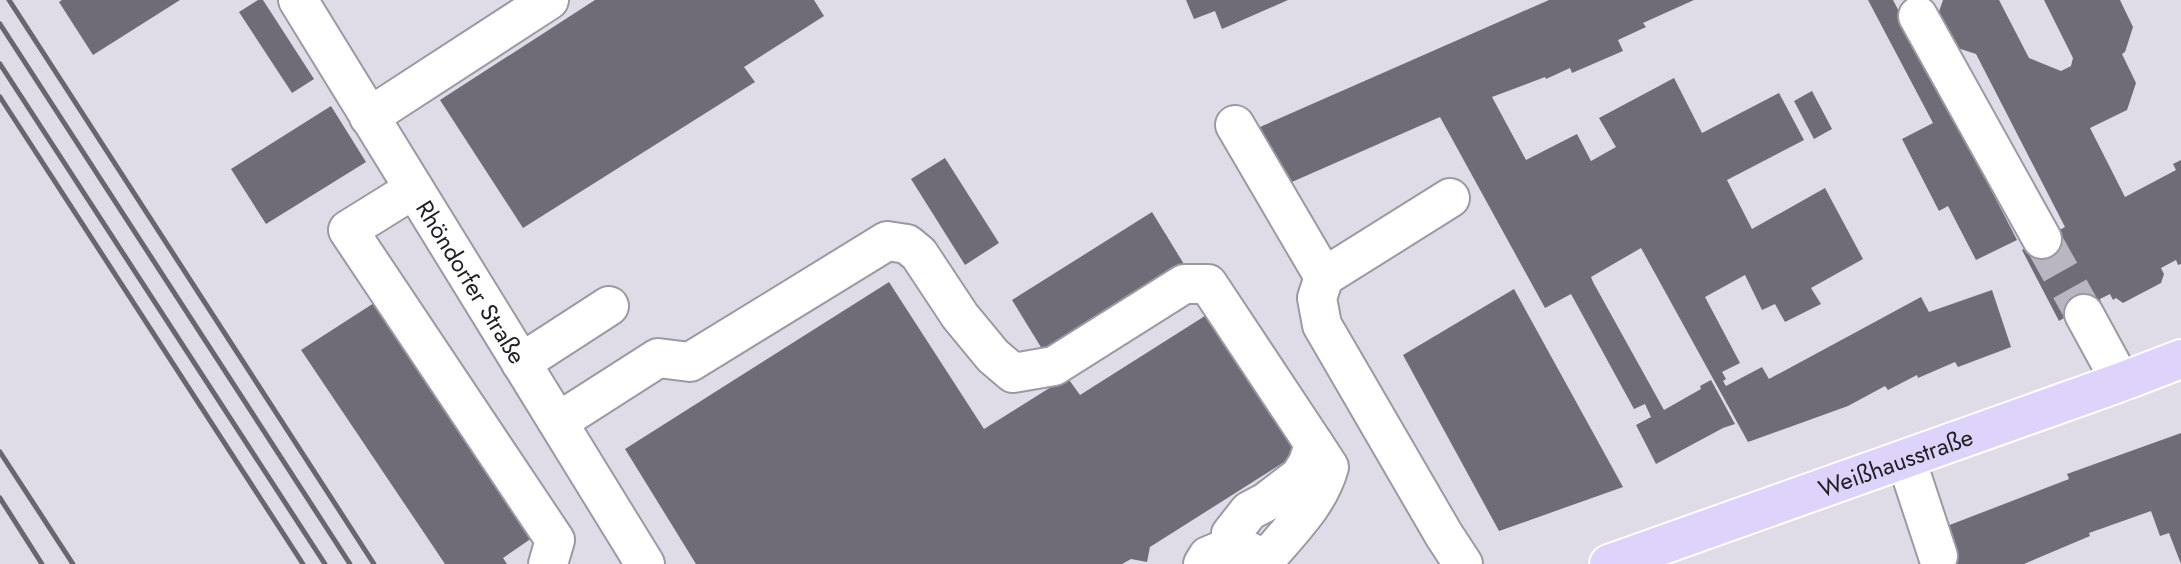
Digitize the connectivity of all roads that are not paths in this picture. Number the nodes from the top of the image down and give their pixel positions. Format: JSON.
{"nodes":[{"id":1,"x":298,"y":0,"type":"edge"},
{"id":2,"x":549,"y":0,"type":"edge"},
{"id":3,"x":1918,"y":16,"type":"dead end"},
{"id":4,"x":369,"y":117,"type":"junction"},
{"id":5,"x":1235,"y":125,"type":"dead end"},
{"id":6,"x":414,"y":189,"type":"junction"},
{"id":7,"x":1450,"y":198,"type":"dead end"},
{"id":8,"x":2042,"y":239,"type":"tunnel mouth"},
{"id":9,"x":1324,"y":277,"type":"junction"},
{"id":10,"x":609,"y":306,"type":"dead end"},
{"id":11,"x":2084,"y":314,"type":"tunnel mouth"},
{"id":12,"x":2181,"y":359,"type":"edge"},
{"id":13,"x":521,"y":363,"type":"junction"},
{"id":14,"x":2121,"y":382,"type":"junction"},
{"id":15,"x":558,"y":422,"type":"junction"},
{"id":16,"x":1906,"y":459,"type":"junction"},
{"id":17,"x":1938,"y":556,"type":"dead end"},
{"id":18,"x":1241,"y":559,"type":"edge"},
{"id":19,"x":548,"y":564,"type":"edge"},
{"id":20,"x":645,"y":564,"type":"edge"},
{"id":21,"x":1463,"y":564,"type":"edge"},
{"id":22,"x":1609,"y":564,"type":"edge"}],
"edges":[{"from":1,"to":4,"type":"street","name":"Rhöndorfer Straße"},
{"from":2,"to":4,"type":"street"},
{"from":3,"to":8,"type":"street"},
{"from":4,"to":6,"type":"street","name":"Rhöndorfer Straße"},
{"from":5,"to":9,"type":"street"},
{"from":6,"to":13,"type":"street","name":"Rhöndorfer Straße"},
{"from":6,"to":19,"type":"street"},
{"from":7,"to":9,"type":"street"},
{"from":9,"to":21,"type":"street"},
{"from":10,"to":13,"type":"street"},
{"from":11,"to":14,"type":"street"},
{"from":12,"to":14,"type":"main road","name":"Weißhausstraße"},
{"from":13,"to":15,"type":"street","name":"Rhöndorfer Straße"},
{"from":14,"to":16,"type":"main road","name":"Weißhausstraße"},
{"from":15,"to":18,"type":"street"},
{"from":15,"to":20,"type":"street","name":"Rhöndorfer Straße"},
{"from":16,"to":17,"type":"street"},
{"from":16,"to":22,"type":"main road","name":"Weißhausstraße"}]}
